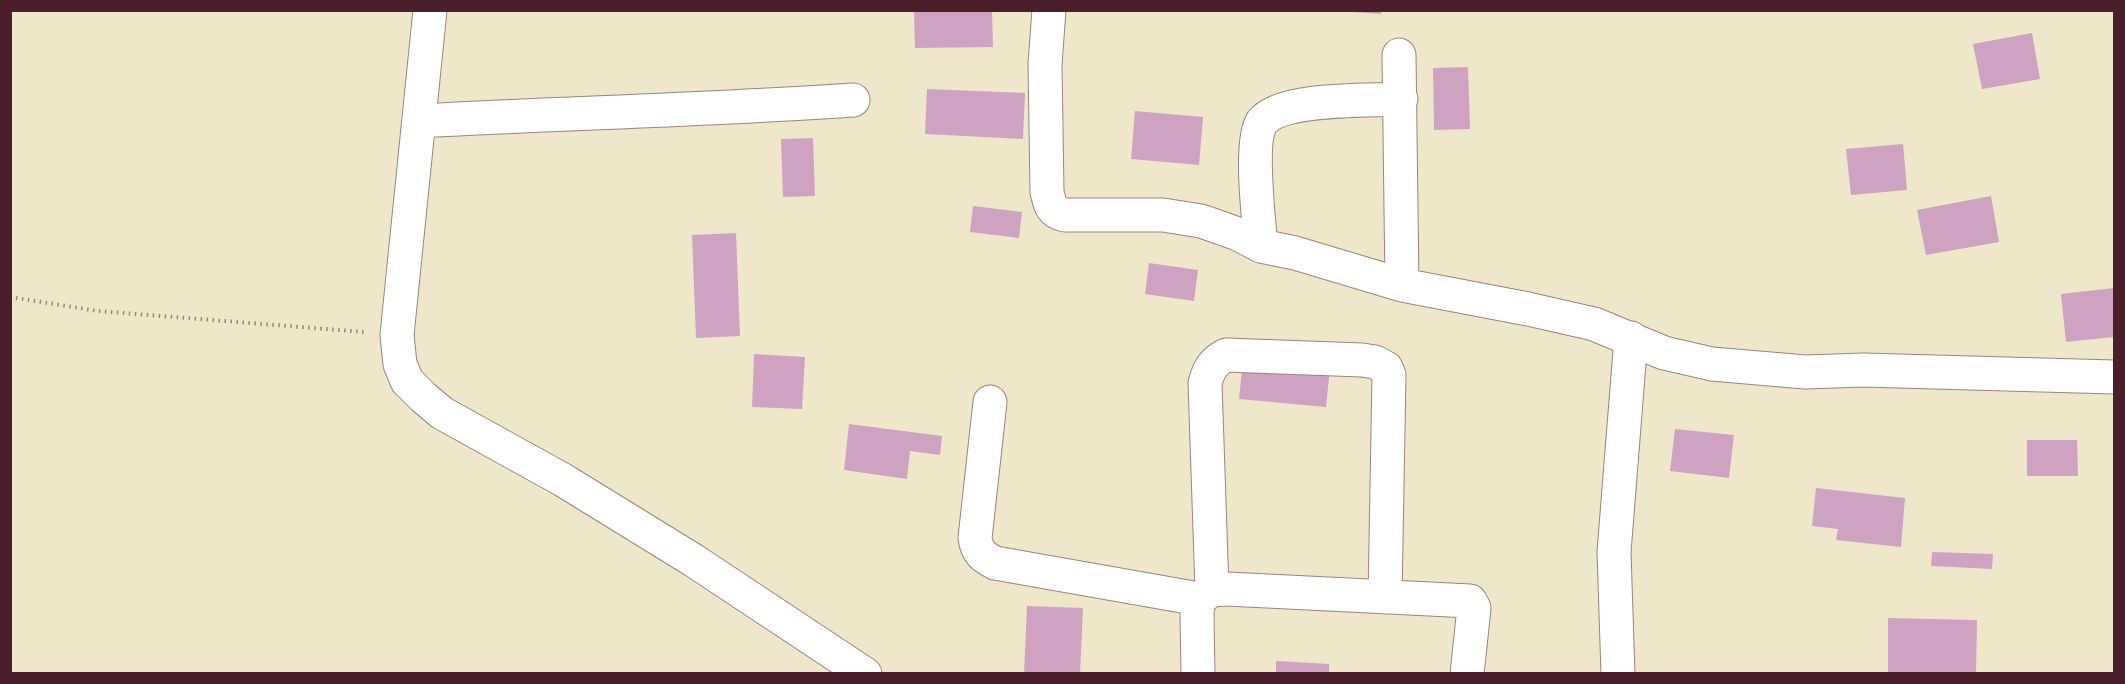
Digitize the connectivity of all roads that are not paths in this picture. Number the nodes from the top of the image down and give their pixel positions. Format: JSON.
{"nodes":[{"id":1,"x":429,"y":10,"type":"edge"},
{"id":2,"x":1049,"y":10,"type":"edge"},
{"id":3,"x":1399,"y":55,"type":"dead end"},
{"id":4,"x":1401,"y":99,"type":"junction"},
{"id":5,"x":854,"y":100,"type":"dead end"},
{"id":6,"x":419,"y":121,"type":"junction"},
{"id":7,"x":1261,"y":246,"type":"junction"},
{"id":8,"x":1402,"y":285,"type":"junction"},
{"id":9,"x":1631,"y":338,"type":"junction"},
{"id":10,"x":2115,"y":378,"type":"edge"},
{"id":11,"x":990,"y":402,"type":"dead end"},
{"id":12,"x":1206,"y":595,"type":"junction"},
{"id":13,"x":1385,"y":597,"type":"junction"},
{"id":14,"x":865,"y":674,"type":"edge"},
{"id":15,"x":1198,"y":674,"type":"edge"},
{"id":16,"x":1467,"y":674,"type":"edge"},
{"id":17,"x":1618,"y":674,"type":"edge"}],
"edges":[{"from":1,"to":6,"type":"street"},
{"from":2,"to":7,"type":"street"},
{"from":3,"to":4,"type":"street"},
{"from":4,"to":7,"type":"street"},
{"from":4,"to":8,"type":"street"},
{"from":5,"to":6,"type":"street"},
{"from":6,"to":14,"type":"street"},
{"from":7,"to":8,"type":"street"},
{"from":8,"to":9,"type":"street"},
{"from":9,"to":10,"type":"street"},
{"from":9,"to":17,"type":"street"},
{"from":11,"to":12,"type":"street"},
{"from":12,"to":13,"type":"street"},
{"from":12,"to":13,"type":"street"},
{"from":12,"to":15,"type":"street"},
{"from":13,"to":16,"type":"street"}]}
